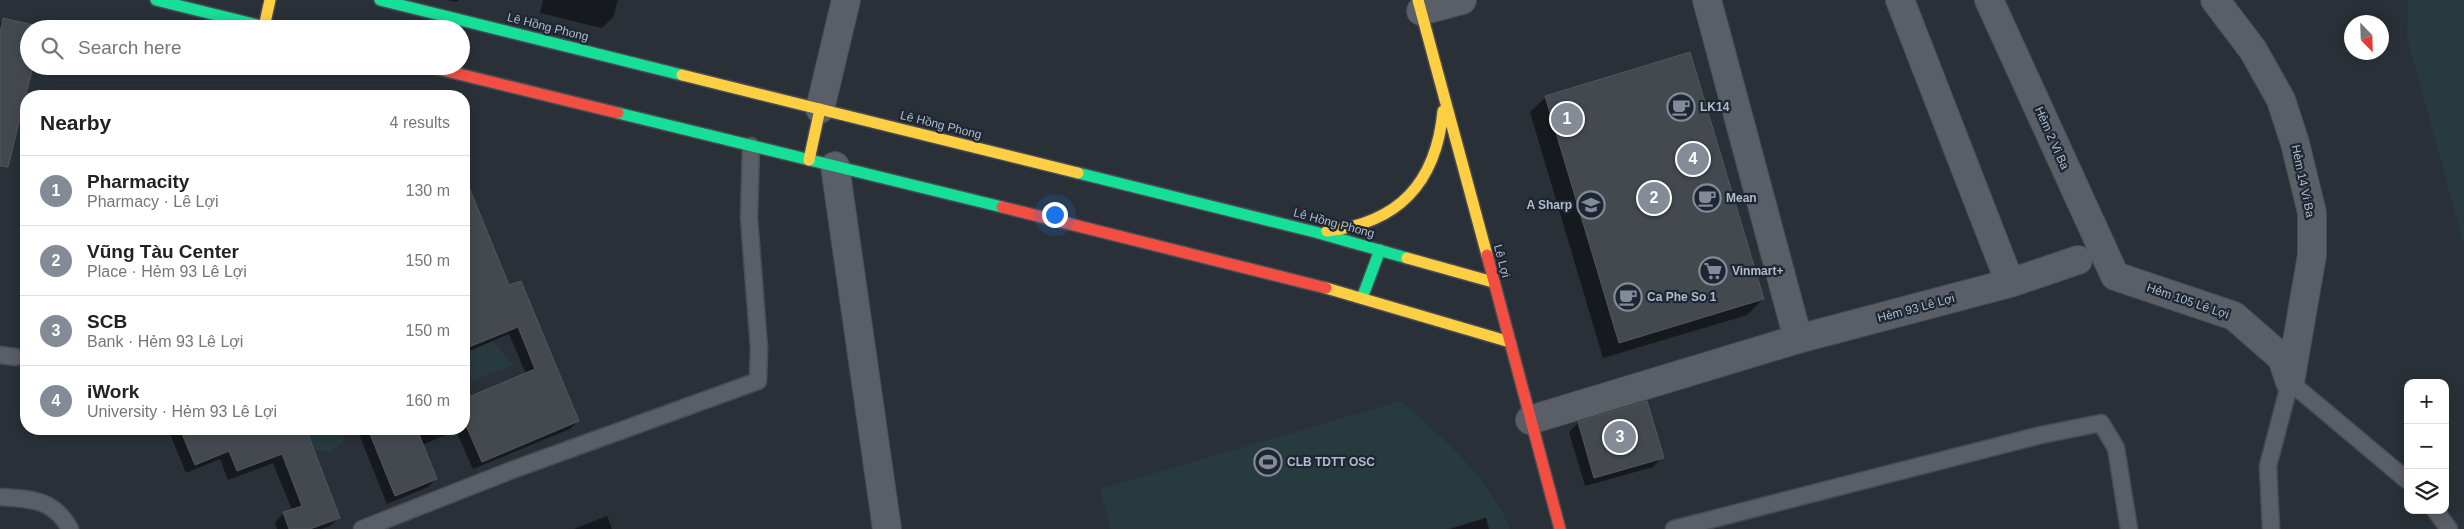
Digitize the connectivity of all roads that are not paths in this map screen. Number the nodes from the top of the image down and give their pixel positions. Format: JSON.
{"nodes":[{"id":1,"x":156,"y":0,"type":"edge"},
{"id":2,"x":270,"y":0,"type":"edge"},
{"id":3,"x":380,"y":0,"type":"edge"},
{"id":4,"x":846,"y":0,"type":"edge"},
{"id":5,"x":1462,"y":0,"type":"edge"},
{"id":6,"x":1707,"y":0,"type":"edge"},
{"id":7,"x":1900,"y":0,"type":"edge"},
{"id":8,"x":1989,"y":0,"type":"edge"},
{"id":9,"x":2215,"y":0,"type":"edge"},
{"id":10,"x":1420,"y":6,"type":"edge"},
{"id":11,"x":237,"y":20,"type":"edge"},
{"id":12,"x":269,"y":20,"type":"edge"},
{"id":13,"x":461,"y":20,"type":"edge"},
{"id":14,"x":470,"y":22,"type":"edge"},
{"id":15,"x":462,"y":75,"type":"edge"},
{"id":16,"x":1441,"y":86,"type":"junction"},
{"id":17,"x":820,"y":109,"type":"junction"},
{"id":18,"x":750,"y":146,"type":"junction"},
{"id":19,"x":822,"y":163,"type":"junction"},
{"id":20,"x":1315,"y":232,"type":"junction"},
{"id":21,"x":1380,"y":250,"type":"junction"},
{"id":22,"x":2078,"y":260,"type":"dead end"},
{"id":23,"x":2114,"y":276,"type":"joint"},
{"id":24,"x":1493,"y":282,"type":"junction"},
{"id":25,"x":2010,"y":283,"type":"junction"},
{"id":26,"x":1362,"y":298,"type":"junction"},
{"id":27,"x":1798,"y":338,"type":"junction"},
{"id":28,"x":1510,"y":342,"type":"junction"},
{"id":29,"x":2290,"y":382,"type":"junction"},
{"id":30,"x":1530,"y":420,"type":"junction"},
{"id":31,"x":2404,"y":478,"type":"edge"},
{"id":32,"x":0,"y":497,"type":"edge"},
{"id":33,"x":2438,"y":514,"type":"edge"},
{"id":34,"x":70,"y":529,"type":"edge"},
{"id":35,"x":362,"y":529,"type":"edge"},
{"id":36,"x":887,"y":529,"type":"edge"},
{"id":37,"x":1560,"y":529,"type":"edge"},
{"id":38,"x":1674,"y":529,"type":"edge"},
{"id":39,"x":2129,"y":529,"type":"edge"},
{"id":40,"x":2271,"y":529,"type":"edge"},
{"id":41,"x":2449,"y":529,"type":"edge"}],
"edges":[{"from":1,"to":11,"type":"main road"},
{"from":2,"to":12,"type":"main road"},
{"from":3,"to":13,"type":"main road","name":"Lê Hồng Phong"},
{"from":4,"to":17,"type":"street"},
{"from":5,"to":10,"type":"street"},
{"from":6,"to":27,"type":"street"},
{"from":7,"to":25,"type":"street"},
{"from":8,"to":23,"type":"street","name":"Hẻm 2 Vi Ba"},
{"from":9,"to":29,"type":"street","name":"Hẻm 14 Vi Ba"},
{"from":10,"to":16,"type":"main road","name":"Lê Lợi"},
{"from":14,"to":17,"type":"main road","name":"Lê Hồng Phong"},
{"from":15,"to":18,"type":"main road"},
{"from":16,"to":20,"type":"main road"},
{"from":16,"to":24,"type":"main road","name":"Lê Lợi"},
{"from":17,"to":19,"type":"main road"},
{"from":17,"to":20,"type":"main road","name":"Lê Hồng Phong"},
{"from":18,"to":19,"type":"main road"},
{"from":18,"to":35,"type":"lane"},
{"from":19,"to":26,"type":"main road"},
{"from":19,"to":36,"type":"street"},
{"from":20,"to":21,"type":"main road","name":"Lê Hồng Phong"},
{"from":21,"to":24,"type":"main road","name":"Lê Hồng Phong"},
{"from":21,"to":26,"type":"main road"},
{"from":22,"to":25,"type":"street","name":"Hẻm 93 Lê Lợi"},
{"from":23,"to":29,"type":"street","name":"Hẻm 105 Lê Lợi"},
{"from":24,"to":28,"type":"main road","name":"Lê Lợi"},
{"from":25,"to":27,"type":"street","name":"Hẻm 93 Lê Lợi"},
{"from":26,"to":28,"type":"main road"},
{"from":27,"to":30,"type":"street","name":"Hẻm 93 Lê Lợi"},
{"from":28,"to":30,"type":"main road","name":"Lê Lợi"},
{"from":29,"to":31,"type":"lane"},
{"from":29,"to":40,"type":"lane"},
{"from":30,"to":37,"type":"main road","name":"Lê Lợi"},
{"from":32,"to":34,"type":"lane"},
{"from":33,"to":41,"type":"lane"},
{"from":38,"to":39,"type":"lane"}]}
